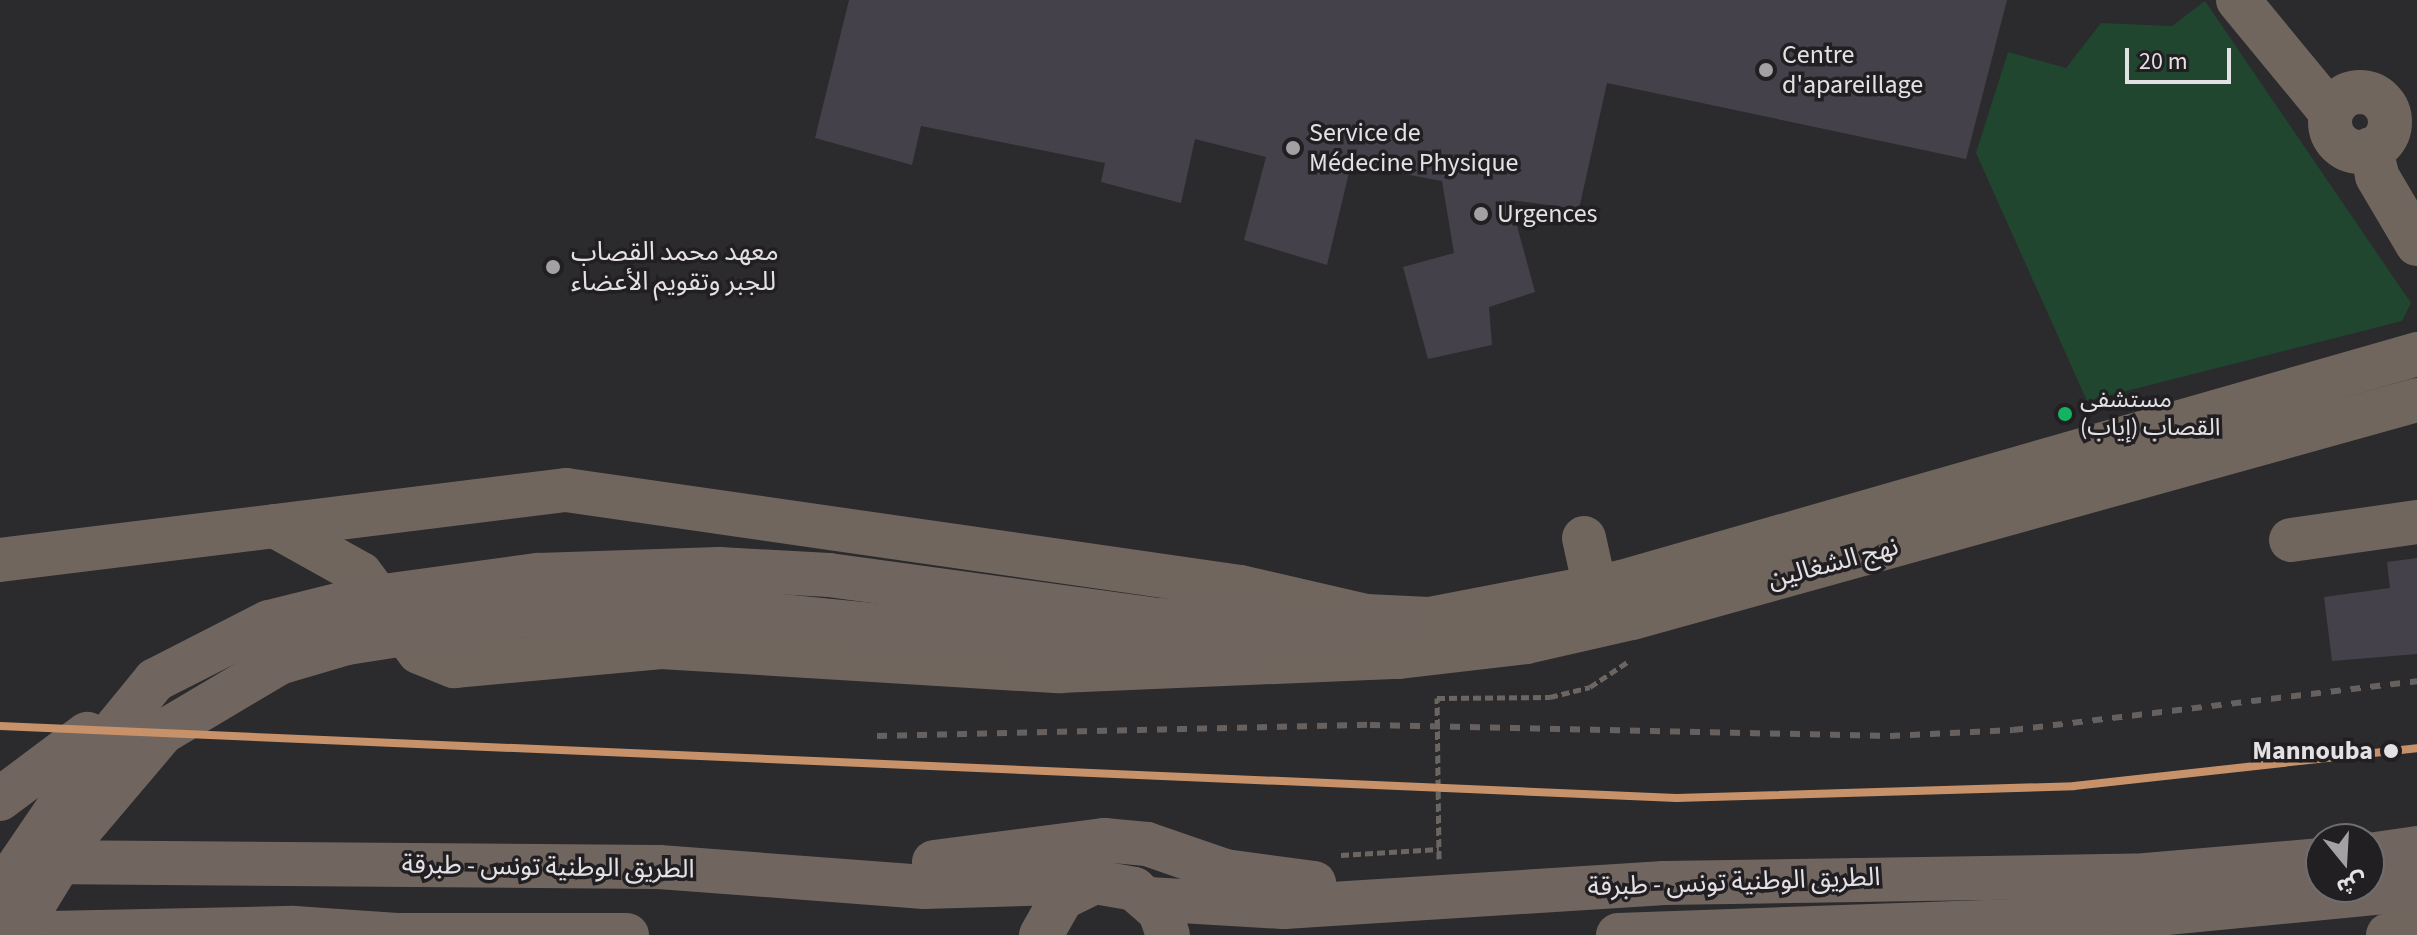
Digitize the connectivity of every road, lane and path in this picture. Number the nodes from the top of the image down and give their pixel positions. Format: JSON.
{"nodes":[{"id":1,"x":2238,"y":0,"type":"edge"},
{"id":2,"x":2401,"y":106,"type":"edge"},
{"id":3,"x":2331,"y":113,"type":"junction"},
{"id":4,"x":2371,"y":149,"type":"junction"},
{"id":5,"x":2417,"y":244,"type":"edge"},
{"id":6,"x":2417,"y":337,"type":"edge"},
{"id":7,"x":2417,"y":354,"type":"edge"},
{"id":8,"x":2362,"y":373,"type":"junction"},
{"id":9,"x":2417,"y":400,"type":"edge"},
{"id":10,"x":388,"y":508,"type":"junction"},
{"id":11,"x":2417,"y":522,"type":"edge"},
{"id":12,"x":275,"y":526,"type":"junction"},
{"id":13,"x":1584,"y":538,"type":"dead end"},
{"id":14,"x":2291,"y":540,"type":"dead end"},
{"id":15,"x":0,"y":560,"type":"edge"},
{"id":16,"x":361,"y":574,"type":"junction"},
{"id":17,"x":1595,"y":588,"type":"junction"},
{"id":18,"x":965,"y":614,"type":"junction"},
{"id":19,"x":1397,"y":620,"type":"junction"},
{"id":20,"x":1238,"y":661,"type":"junction"},
{"id":21,"x":155,"y":680,"type":"junction"},
{"id":22,"x":1550,"y":697,"type":"dead end"},
{"id":23,"x":0,"y":799,"type":"edge"},
{"id":24,"x":2417,"y":848,"type":"edge"},
{"id":25,"x":1439,"y":849,"type":"junction"},
{"id":26,"x":1341,"y":850,"type":"dead end"},
{"id":27,"x":2385,"y":853,"type":"edge"},
{"id":28,"x":0,"y":861,"type":"edge"},
{"id":29,"x":2305,"y":861,"type":"edge"},
{"id":30,"x":820,"y":877,"type":"junction"},
{"id":31,"x":1439,"y":878,"type":"dead end"},
{"id":32,"x":1095,"y":882,"type":"junction"},
{"id":33,"x":2417,"y":889,"type":"edge"},
{"id":34,"x":0,"y":893,"type":"edge"},
{"id":35,"x":1395,"y":896,"type":"junction"},
{"id":36,"x":1158,"y":917,"type":"edge"},
{"id":37,"x":1863,"y":930,"type":"edge"},
{"id":38,"x":2417,"y":931,"type":"edge"},
{"id":39,"x":0,"y":934,"type":"edge"},
{"id":40,"x":605,"y":934,"type":"edge"},
{"id":41,"x":15,"y":935,"type":"edge"},
{"id":42,"x":395,"y":935,"type":"edge"},
{"id":43,"x":1041,"y":935,"type":"edge"},
{"id":44,"x":1618,"y":935,"type":"edge"},
{"id":45,"x":2388,"y":935,"type":"edge"}],
"edges":[{"from":1,"to":3,"type":"street"},
{"from":2,"to":3,"type":"street"},
{"from":2,"to":4,"type":"street"},
{"from":3,"to":4,"type":"street"},
{"from":4,"to":5,"type":"street"},
{"from":6,"to":8,"type":"street"},
{"from":7,"to":8,"type":"street"},
{"from":8,"to":17,"type":"street"},
{"from":9,"to":20,"type":"street","name":"نهج الشغالين"},
{"from":10,"to":12,"type":"street"},
{"from":10,"to":16,"type":"street"},
{"from":10,"to":19,"type":"street"},
{"from":11,"to":14,"type":"street"},
{"from":12,"to":15,"type":"street"},
{"from":12,"to":16,"type":"street"},
{"from":13,"to":17,"type":"street"},
{"from":16,"to":20,"type":"street","name":"نهج الشغالين"},
{"from":17,"to":19,"type":"street"},
{"from":18,"to":19,"type":"main road"},
{"from":18,"to":20,"type":"main road"},
{"from":18,"to":21,"type":"main road"},
{"from":18,"to":41,"type":"main road"},
{"from":21,"to":23,"type":"main road"},
{"from":21,"to":34,"type":"main road"},
{"from":22,"to":25,"type":"path"},
{"from":24,"to":27,"type":"main road"},
{"from":25,"to":26,"type":"path"},
{"from":25,"to":31,"type":"path"},
{"from":28,"to":30,"type":"main road","name":"الطريق الوطنية تونس - طبرقة"},
{"from":29,"to":35,"type":"main road","name":"الطريق الوطنية تونس - طبرقة"},
{"from":30,"to":32,"type":"main road","name":"الطريق الوطنية تونس - طبرقة"},
{"from":30,"to":35,"type":"main road"},
{"from":32,"to":36,"type":"main road","name":"الطريق الوطنية تونس - طبرقة"},
{"from":32,"to":43,"type":"main road"},
{"from":33,"to":37,"type":"main road","name":"الطريق الوطنية تونس - طبرقة"},
{"from":35,"to":36,"type":"main road","name":"الطريق الوطنية تونس - طبرقة"},
{"from":37,"to":44,"type":"main road","name":"الطريق الوطنية تونس - طبرقة"},
{"from":38,"to":45,"type":"street"},
{"from":39,"to":42,"type":"main road"},
{"from":40,"to":42,"type":"main road"}]}
